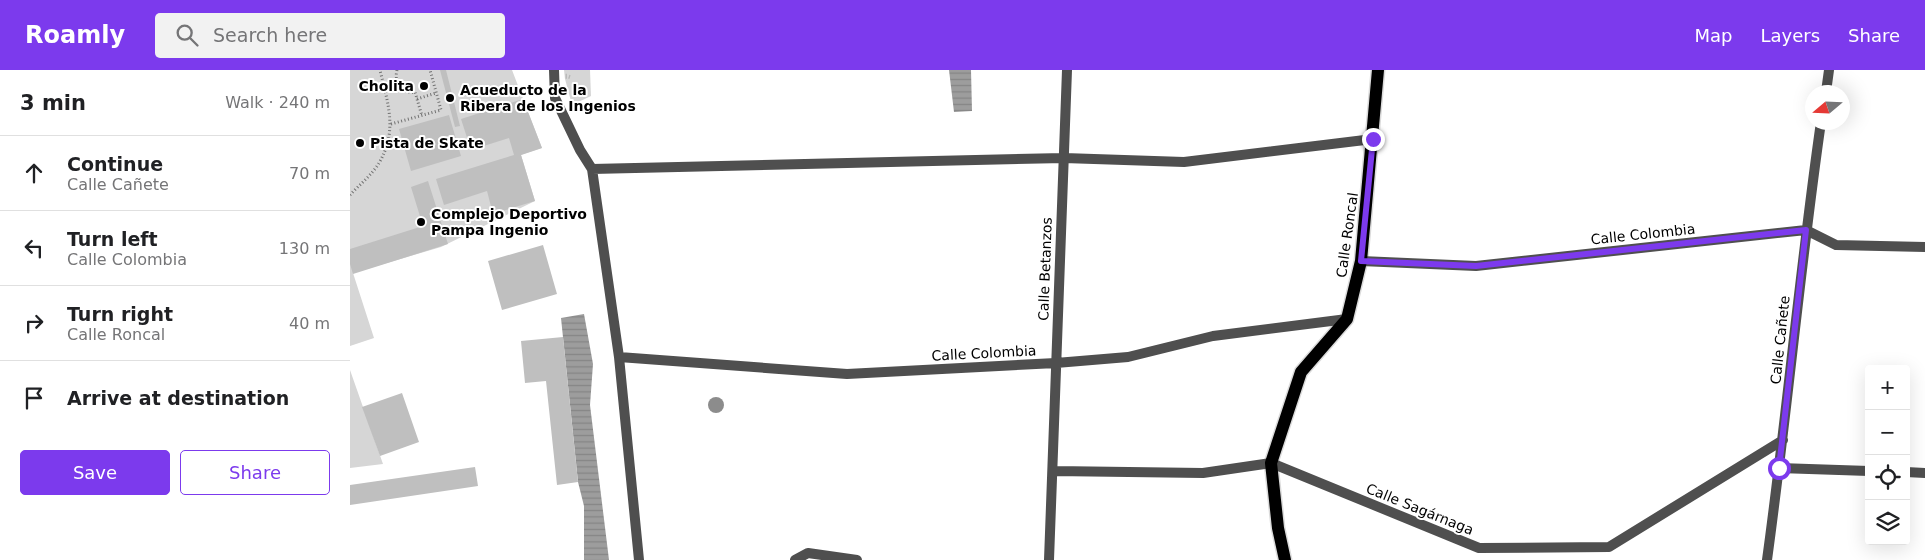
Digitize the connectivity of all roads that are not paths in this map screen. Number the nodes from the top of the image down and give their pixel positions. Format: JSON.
{"nodes":[{"id":1,"x":554,"y":70,"type":"edge"},
{"id":2,"x":1067,"y":70,"type":"edge"},
{"id":3,"x":1378,"y":70,"type":"edge"},
{"id":4,"x":1829,"y":70,"type":"edge"},
{"id":5,"x":1827,"y":85,"type":"edge"},
{"id":6,"x":1820,"y":130,"type":"edge"},
{"id":7,"x":1373,"y":139,"type":"junction"},
{"id":8,"x":1064,"y":158,"type":"junction"},
{"id":9,"x":592,"y":169,"type":"junction"},
{"id":10,"x":1806,"y":230,"type":"junction"},
{"id":11,"x":1925,"y":247,"type":"edge"},
{"id":12,"x":1361,"y":261,"type":"junction"},
{"id":13,"x":1347,"y":319,"type":"junction"},
{"id":14,"x":619,"y":357,"type":"junction"},
{"id":15,"x":1056,"y":363,"type":"junction"},
{"id":16,"x":1783,"y":440,"type":"junction"},
{"id":17,"x":1271,"y":463,"type":"junction"},
{"id":18,"x":1779,"y":468,"type":"junction"},
{"id":19,"x":1054,"y":471,"type":"junction"},
{"id":20,"x":1865,"y":471,"type":"edge"},
{"id":21,"x":1910,"y":472,"type":"edge"},
{"id":22,"x":1925,"y":473,"type":"edge"},
{"id":23,"x":1479,"y":548,"type":"junction"},
{"id":24,"x":809,"y":557,"type":"edge"},
{"id":25,"x":639,"y":560,"type":"edge"},
{"id":26,"x":795,"y":560,"type":"edge"},
{"id":27,"x":857,"y":560,"type":"edge"},
{"id":28,"x":1050,"y":560,"type":"edge"},
{"id":29,"x":1285,"y":560,"type":"edge"},
{"id":30,"x":1479,"y":560,"type":"edge"},
{"id":31,"x":1767,"y":560,"type":"edge"}],
"edges":[{"from":1,"to":9,"type":"street"},
{"from":2,"to":8,"type":"street","name":"Calle Betanzos"},
{"from":3,"to":7,"type":"main road","name":"Calle Roncal"},
{"from":4,"to":5,"type":"street"},
{"from":6,"to":10,"type":"street","name":"Calle Cañete"},
{"from":7,"to":8,"type":"street"},
{"from":7,"to":12,"type":"main road","name":"Calle Roncal"},
{"from":8,"to":9,"type":"street"},
{"from":8,"to":15,"type":"street","name":"Calle Betanzos"},
{"from":9,"to":14,"type":"street"},
{"from":10,"to":11,"type":"street"},
{"from":10,"to":12,"type":"street","name":"Calle Colombia"},
{"from":10,"to":16,"type":"street","name":"Calle Cañete"},
{"from":12,"to":13,"type":"main road","name":"Calle Roncal"},
{"from":13,"to":15,"type":"street","name":"Calle Colombia"},
{"from":13,"to":17,"type":"main road","name":"Calle Roncal"},
{"from":14,"to":15,"type":"street","name":"Calle Colombia"},
{"from":14,"to":25,"type":"street"},
{"from":15,"to":19,"type":"street","name":"Calle Betanzos"},
{"from":16,"to":18,"type":"street","name":"Calle Cañete"},
{"from":16,"to":23,"type":"street","name":"Calle Sagárnaga"},
{"from":17,"to":19,"type":"street"},
{"from":17,"to":23,"type":"street","name":"Calle Sagárnaga"},
{"from":17,"to":29,"type":"main road","name":"Calle Roncal"},
{"from":18,"to":20,"type":"street"},
{"from":18,"to":31,"type":"street","name":"Calle Cañete"},
{"from":19,"to":28,"type":"street","name":"Calle Betanzos"},
{"from":21,"to":22,"type":"street"},
{"from":23,"to":30,"type":"street"},
{"from":24,"to":26,"type":"street"},
{"from":24,"to":27,"type":"street"}]}
